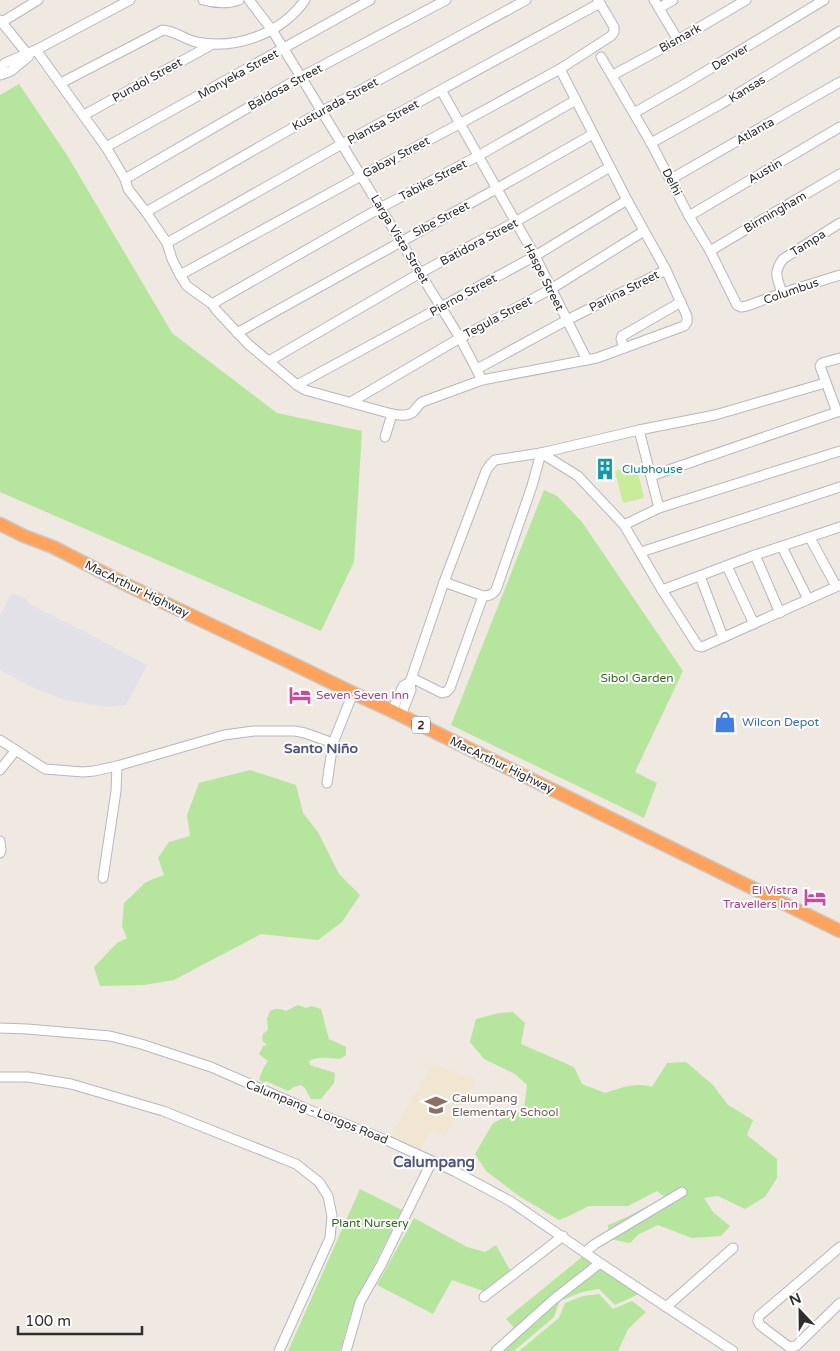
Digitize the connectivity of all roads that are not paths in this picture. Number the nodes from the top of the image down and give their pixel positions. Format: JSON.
{"nodes":[{"id":1,"x":38,"y":0,"type":"edge"},
{"id":2,"x":130,"y":0,"type":"edge"},
{"id":3,"x":203,"y":0,"type":"edge"},
{"id":4,"x":239,"y":0,"type":"edge"},
{"id":5,"x":249,"y":0,"type":"edge"},
{"id":6,"x":305,"y":0,"type":"edge"},
{"id":7,"x":370,"y":0,"type":"edge"},
{"id":8,"x":446,"y":0,"type":"edge"},
{"id":9,"x":526,"y":0,"type":"edge"},
{"id":10,"x":654,"y":0,"type":"edge"},
{"id":11,"x":673,"y":0,"type":"edge"},
{"id":12,"x":746,"y":0,"type":"edge"},
{"id":13,"x":824,"y":0,"type":"edge"},
{"id":14,"x":599,"y":1,"type":"edge"},
{"id":15,"x":659,"y":8,"type":"junction"},
{"id":16,"x":1,"y":21,"type":"edge"},
{"id":17,"x":272,"y":30,"type":"junction"},
{"id":18,"x":840,"y":30,"type":"edge"},
{"id":19,"x":678,"y":40,"type":"junction"},
{"id":20,"x":211,"y":45,"type":"junction"},
{"id":21,"x":283,"y":49,"type":"junction"},
{"id":22,"x":30,"y":53,"type":"junction"},
{"id":23,"x":601,"y":57,"type":"dead end"},
{"id":24,"x":0,"y":68,"type":"edge"},
{"id":25,"x":560,"y":69,"type":"junction"},
{"id":26,"x":0,"y":75,"type":"edge"},
{"id":27,"x":613,"y":75,"type":"junction"},
{"id":28,"x":301,"y":77,"type":"junction"},
{"id":29,"x":840,"y":82,"type":"edge"},
{"id":30,"x":61,"y":83,"type":"junction"},
{"id":31,"x":441,"y":90,"type":"junction"},
{"id":32,"x":576,"y":100,"type":"junction"},
{"id":33,"x":322,"y":111,"type":"junction"},
{"id":34,"x":634,"y":113,"type":"junction"},
{"id":35,"x":84,"y":115,"type":"junction"},
{"id":36,"x":461,"y":124,"type":"junction"},
{"id":37,"x":840,"y":127,"type":"edge"},
{"id":38,"x":592,"y":134,"type":"junction"},
{"id":39,"x":652,"y":143,"type":"junction"},
{"id":40,"x":342,"y":144,"type":"junction"},
{"id":41,"x":106,"y":147,"type":"junction"},
{"id":42,"x":478,"y":156,"type":"junction"},
{"id":43,"x":610,"y":167,"type":"junction"},
{"id":44,"x":840,"y":174,"type":"edge"},
{"id":45,"x":361,"y":176,"type":"junction"},
{"id":46,"x":125,"y":179,"type":"junction"},
{"id":47,"x":670,"y":179,"type":"junction"},
{"id":48,"x":496,"y":190,"type":"junction"},
{"id":49,"x":627,"y":200,"type":"junction"},
{"id":50,"x":380,"y":208,"type":"junction"},
{"id":51,"x":146,"y":212,"type":"junction"},
{"id":52,"x":689,"y":216,"type":"junction"},
{"id":53,"x":515,"y":222,"type":"junction"},
{"id":54,"x":840,"y":223,"type":"edge"},
{"id":55,"x":644,"y":231,"type":"junction"},
{"id":56,"x":400,"y":241,"type":"junction"},
{"id":57,"x":167,"y":243,"type":"junction"},
{"id":58,"x":710,"y":251,"type":"junction"},
{"id":59,"x":535,"y":256,"type":"junction"},
{"id":60,"x":666,"y":270,"type":"junction"},
{"id":61,"x":420,"y":273,"type":"junction"},
{"id":62,"x":840,"y":275,"type":"edge"},
{"id":63,"x":180,"y":276,"type":"junction"},
{"id":64,"x":551,"y":289,"type":"junction"},
{"id":65,"x":782,"y":293,"type":"junction"},
{"id":66,"x":680,"y":302,"type":"junction"},
{"id":67,"x":212,"y":304,"type":"junction"},
{"id":68,"x":441,"y":307,"type":"junction"},
{"id":69,"x":742,"y":307,"type":"joint"},
{"id":70,"x":567,"y":320,"type":"junction"},
{"id":71,"x":237,"y":333,"type":"junction"},
{"id":72,"x":460,"y":338,"type":"junction"},
{"id":73,"x":624,"y":348,"type":"junction"},
{"id":74,"x":840,"y":358,"type":"edge"},
{"id":75,"x":587,"y":360,"type":"junction"},
{"id":76,"x":269,"y":361,"type":"junction"},
{"id":77,"x":477,"y":369,"type":"junction"},
{"id":78,"x":482,"y":380,"type":"junction"},
{"id":79,"x":825,"y":383,"type":"junction"},
{"id":80,"x":297,"y":386,"type":"junction"},
{"id":81,"x":351,"y":402,"type":"junction"},
{"id":82,"x":839,"y":411,"type":"edge"},
{"id":83,"x":392,"y":414,"type":"junction"},
{"id":84,"x":639,"y":430,"type":"junction"},
{"id":85,"x":385,"y":437,"type":"dead end"},
{"id":86,"x":840,"y":451,"type":"edge"},
{"id":87,"x":541,"y":453,"type":"junction"},
{"id":88,"x":651,"y":476,"type":"junction"},
{"id":89,"x":840,"y":487,"type":"edge"},
{"id":90,"x":659,"y":508,"type":"junction"},
{"id":91,"x":0,"y":524,"type":"edge"},
{"id":92,"x":624,"y":525,"type":"junction"},
{"id":93,"x":840,"y":528,"type":"edge"},
{"id":94,"x":810,"y":538,"type":"junction"},
{"id":95,"x":782,"y":547,"type":"junction"},
{"id":96,"x":641,"y":552,"type":"junction"},
{"id":97,"x":756,"y":556,"type":"junction"},
{"id":98,"x":728,"y":566,"type":"junction"},
{"id":99,"x":700,"y":576,"type":"junction"},
{"id":100,"x":444,"y":582,"type":"junction"},
{"id":101,"x":838,"y":585,"type":"edge"},
{"id":102,"x":662,"y":590,"type":"junction"},
{"id":103,"x":483,"y":596,"type":"junction"},
{"id":104,"x":808,"y":599,"type":"junction"},
{"id":105,"x":780,"y":613,"type":"junction"},
{"id":106,"x":754,"y":624,"type":"junction"},
{"id":107,"x":723,"y":637,"type":"junction"},
{"id":108,"x":411,"y":680,"type":"junction"},
{"id":109,"x":353,"y":693,"type":"junction"},
{"id":110,"x":397,"y":713,"type":"junction"},
{"id":111,"x":0,"y":740,"type":"edge"},
{"id":112,"x":332,"y":743,"type":"junction"},
{"id":113,"x":16,"y":750,"type":"junction"},
{"id":114,"x":118,"y":766,"type":"junction"},
{"id":115,"x":0,"y":770,"type":"edge"},
{"id":116,"x":327,"y":783,"type":"dead end"},
{"id":117,"x":0,"y":841,"type":"edge"},
{"id":118,"x":0,"y":853,"type":"edge"},
{"id":119,"x":103,"y":878,"type":"dead end"},
{"id":120,"x":839,"y":929,"type":"edge"},
{"id":121,"x":0,"y":1028,"type":"edge"},
{"id":122,"x":0,"y":1077,"type":"edge"},
{"id":123,"x":432,"y":1161,"type":"junction"},
{"id":124,"x":682,"y":1192,"type":"dead end"},
{"id":125,"x":563,"y":1236,"type":"junction"},
{"id":126,"x":840,"y":1247,"type":"edge"},
{"id":127,"x":733,"y":1248,"type":"dead end"},
{"id":128,"x":585,"y":1252,"type":"junction"},
{"id":129,"x":600,"y":1263,"type":"junction"},
{"id":130,"x":484,"y":1297,"type":"dead end"},
{"id":131,"x":840,"y":1303,"type":"edge"},
{"id":132,"x":666,"y":1307,"type":"junction"},
{"id":133,"x":349,"y":1350,"type":"edge"},
{"id":134,"x":279,"y":1351,"type":"edge"},
{"id":135,"x":496,"y":1351,"type":"edge"},
{"id":136,"x":733,"y":1351,"type":"edge"}],
"edges":[{"from":1,"to":16,"type":"street"},
{"from":2,"to":22,"type":"street"},
{"from":3,"to":4,"type":"street"},
{"from":5,"to":17,"type":"street","name":"Larga Vista Street"},
{"from":6,"to":17,"type":"street"},
{"from":7,"to":21,"type":"street","name":"Monyeka Street"},
{"from":8,"to":28,"type":"street","name":"Baldosa Street"},
{"from":9,"to":33,"type":"street","name":"Kusturada Street"},
{"from":10,"to":15,"type":"street"},
{"from":11,"to":15,"type":"street"},
{"from":12,"to":19,"type":"street","name":"Bismark"},
{"from":13,"to":34,"type":"street","name":"Denver"},
{"from":14,"to":25,"type":"street","name":"Gabay Street"},
{"from":14,"to":31,"type":"street","name":"Plantsa Street"},
{"from":15,"to":19,"type":"street"},
{"from":16,"to":22,"type":"street"},
{"from":17,"to":20,"type":"street"},
{"from":17,"to":21,"type":"street","name":"Larga Vista Street"},
{"from":18,"to":39,"type":"street","name":"Kansas"},
{"from":19,"to":27,"type":"street","name":"Bismark"},
{"from":20,"to":30,"type":"street"},
{"from":20,"to":35,"type":"street","name":"Pundol Street"},
{"from":21,"to":28,"type":"street","name":"Larga Vista Street"},
{"from":21,"to":41,"type":"street","name":"Monyeka Street"},
{"from":22,"to":24,"type":"street"},
{"from":22,"to":26,"type":"street"},
{"from":22,"to":30,"type":"street"},
{"from":23,"to":27,"type":"street","name":"Delhi"},
{"from":25,"to":32,"type":"street"},
{"from":25,"to":36,"type":"street","name":"Gabay Street"},
{"from":27,"to":34,"type":"street","name":"Delhi"},
{"from":28,"to":33,"type":"street","name":"Larga Vista Street"},
{"from":28,"to":46,"type":"street","name":"Baldosa Street"},
{"from":29,"to":47,"type":"street","name":"Atlanta"},
{"from":30,"to":35,"type":"street"},
{"from":31,"to":36,"type":"street","name":"Haspe Street"},
{"from":31,"to":40,"type":"street","name":"Plantsa Street"},
{"from":32,"to":38,"type":"street"},
{"from":32,"to":42,"type":"street","name":"Tabike Street"},
{"from":33,"to":40,"type":"street","name":"Larga Vista Street"},
{"from":33,"to":51,"type":"street","name":"Kusturada Street"},
{"from":34,"to":39,"type":"street","name":"Delhi"},
{"from":35,"to":41,"type":"street"},
{"from":36,"to":42,"type":"street","name":"Haspe Street"},
{"from":36,"to":45,"type":"street","name":"Gabay Street"},
{"from":37,"to":52,"type":"street","name":"Austin"},
{"from":38,"to":43,"type":"street"},
{"from":38,"to":48,"type":"street","name":"Sibe Street"},
{"from":39,"to":47,"type":"street","name":"Delhi"},
{"from":40,"to":45,"type":"street","name":"Larga Vista Street"},
{"from":40,"to":57,"type":"street","name":"Plantsa Street"},
{"from":41,"to":46,"type":"street"},
{"from":42,"to":48,"type":"street","name":"Haspe Street"},
{"from":42,"to":50,"type":"street","name":"Tabike Street"},
{"from":43,"to":49,"type":"street"},
{"from":43,"to":53,"type":"street","name":"Batidora Street"},
{"from":44,"to":58,"type":"street","name":"Birmingham"},
{"from":45,"to":50,"type":"street","name":"Larga Vista Street"},
{"from":45,"to":63,"type":"street","name":"Gabay Street"},
{"from":46,"to":51,"type":"street"},
{"from":47,"to":52,"type":"street","name":"Delhi"},
{"from":48,"to":53,"type":"street","name":"Haspe Street"},
{"from":48,"to":56,"type":"street","name":"Sibe Street"},
{"from":49,"to":55,"type":"street"},
{"from":49,"to":59,"type":"street","name":"Pierno Street"},
{"from":50,"to":56,"type":"street","name":"Larga Vista Street"},
{"from":50,"to":67,"type":"street","name":"Tabike Street"},
{"from":51,"to":57,"type":"street"},
{"from":52,"to":58,"type":"street","name":"Delhi"},
{"from":53,"to":59,"type":"street","name":"Haspe Street"},
{"from":53,"to":61,"type":"street","name":"Batidora Street"},
{"from":54,"to":65,"type":"street","name":"Tampa"},
{"from":55,"to":60,"type":"street"},
{"from":55,"to":64,"type":"street","name":"Tegula Street"},
{"from":56,"to":61,"type":"street","name":"Larga Vista Street"},
{"from":56,"to":71,"type":"street","name":"Sibe Street"},
{"from":57,"to":63,"type":"street"},
{"from":58,"to":69,"type":"street","name":"Delhi"},
{"from":59,"to":64,"type":"street","name":"Haspe Street"},
{"from":59,"to":68,"type":"street","name":"Pierno Street"},
{"from":60,"to":66,"type":"street"},
{"from":60,"to":70,"type":"street","name":"Parlina Street"},
{"from":61,"to":68,"type":"street","name":"Larga Vista Street"},
{"from":61,"to":76,"type":"street","name":"Batidora Street"},
{"from":62,"to":65,"type":"street","name":"Columbus"},
{"from":63,"to":67,"type":"street"},
{"from":64,"to":70,"type":"street","name":"Haspe Street"},
{"from":64,"to":72,"type":"street","name":"Tegula Street"},
{"from":65,"to":69,"type":"street","name":"Columbus"},
{"from":66,"to":73,"type":"street"},
{"from":66,"to":73,"type":"street"},
{"from":67,"to":71,"type":"street"},
{"from":68,"to":72,"type":"street","name":"Larga Vista Street"},
{"from":68,"to":80,"type":"street","name":"Pierno Street"},
{"from":70,"to":75,"type":"street","name":"Haspe Street"},
{"from":70,"to":77,"type":"street","name":"Parlina Street"},
{"from":71,"to":76,"type":"street"},
{"from":72,"to":77,"type":"street","name":"Larga Vista Street"},
{"from":72,"to":81,"type":"street","name":"Tegula Street"},
{"from":73,"to":75,"type":"street"},
{"from":74,"to":79,"type":"street"},
{"from":75,"to":78,"type":"street"},
{"from":76,"to":80,"type":"street"},
{"from":77,"to":78,"type":"street","name":"Larga Vista Street"},
{"from":78,"to":83,"type":"street"},
{"from":79,"to":82,"type":"street"},
{"from":79,"to":84,"type":"street"},
{"from":80,"to":81,"type":"street"},
{"from":81,"to":83,"type":"street"},
{"from":82,"to":88,"type":"street"},
{"from":83,"to":85,"type":"street"},
{"from":84,"to":87,"type":"street"},
{"from":84,"to":88,"type":"street"},
{"from":86,"to":90,"type":"street"},
{"from":87,"to":92,"type":"street"},
{"from":87,"to":100,"type":"street"},
{"from":87,"to":103,"type":"street"},
{"from":88,"to":90,"type":"street"},
{"from":89,"to":96,"type":"street"},
{"from":90,"to":92,"type":"street"},
{"from":91,"to":109,"type":"highway","name":"MacArthur Highway","number":"2"},
{"from":92,"to":96,"type":"street"},
{"from":93,"to":94,"type":"street"},
{"from":94,"to":95,"type":"street"},
{"from":94,"to":101,"type":"street"},
{"from":95,"to":97,"type":"street"},
{"from":95,"to":104,"type":"street"},
{"from":96,"to":102,"type":"street"},
{"from":97,"to":98,"type":"street"},
{"from":97,"to":105,"type":"street"},
{"from":98,"to":99,"type":"street"},
{"from":98,"to":106,"type":"street"},
{"from":99,"to":102,"type":"street"},
{"from":99,"to":107,"type":"street"},
{"from":100,"to":103,"type":"street"},
{"from":100,"to":108,"type":"street"},
{"from":101,"to":104,"type":"street"},
{"from":102,"to":107,"type":"street"},
{"from":103,"to":108,"type":"street"},
{"from":104,"to":105,"type":"street"},
{"from":105,"to":106,"type":"street"},
{"from":106,"to":107,"type":"street"},
{"from":108,"to":110,"type":"street"},
{"from":109,"to":110,"type":"highway","name":"MacArthur Highway","number":"2"},
{"from":109,"to":112,"type":"street"},
{"from":110,"to":120,"type":"highway","name":"MacArthur Highway","number":"2"},
{"from":111,"to":113,"type":"street"},
{"from":112,"to":114,"type":"street"},
{"from":112,"to":116,"type":"street"},
{"from":113,"to":114,"type":"street"},
{"from":113,"to":115,"type":"street"},
{"from":114,"to":119,"type":"street"},
{"from":117,"to":118,"type":"street"},
{"from":121,"to":123,"type":"street","name":"Calumpang - Longos Road"},
{"from":122,"to":134,"type":"street"},
{"from":123,"to":125,"type":"street","name":"Calumpang - Longos Road"},
{"from":123,"to":133,"type":"street"},
{"from":124,"to":128,"type":"street"},
{"from":125,"to":128,"type":"street","name":"Calumpang - Longos Road"},
{"from":125,"to":130,"type":"street"},
{"from":126,"to":131,"type":"street"},
{"from":127,"to":132,"type":"street"},
{"from":128,"to":129,"type":"street","name":"Calumpang - Longos Road"},
{"from":129,"to":132,"type":"street","name":"Calumpang - Longos Road"},
{"from":129,"to":135,"type":"street"},
{"from":132,"to":136,"type":"street","name":"Calumpang - Longos Road"}]}
